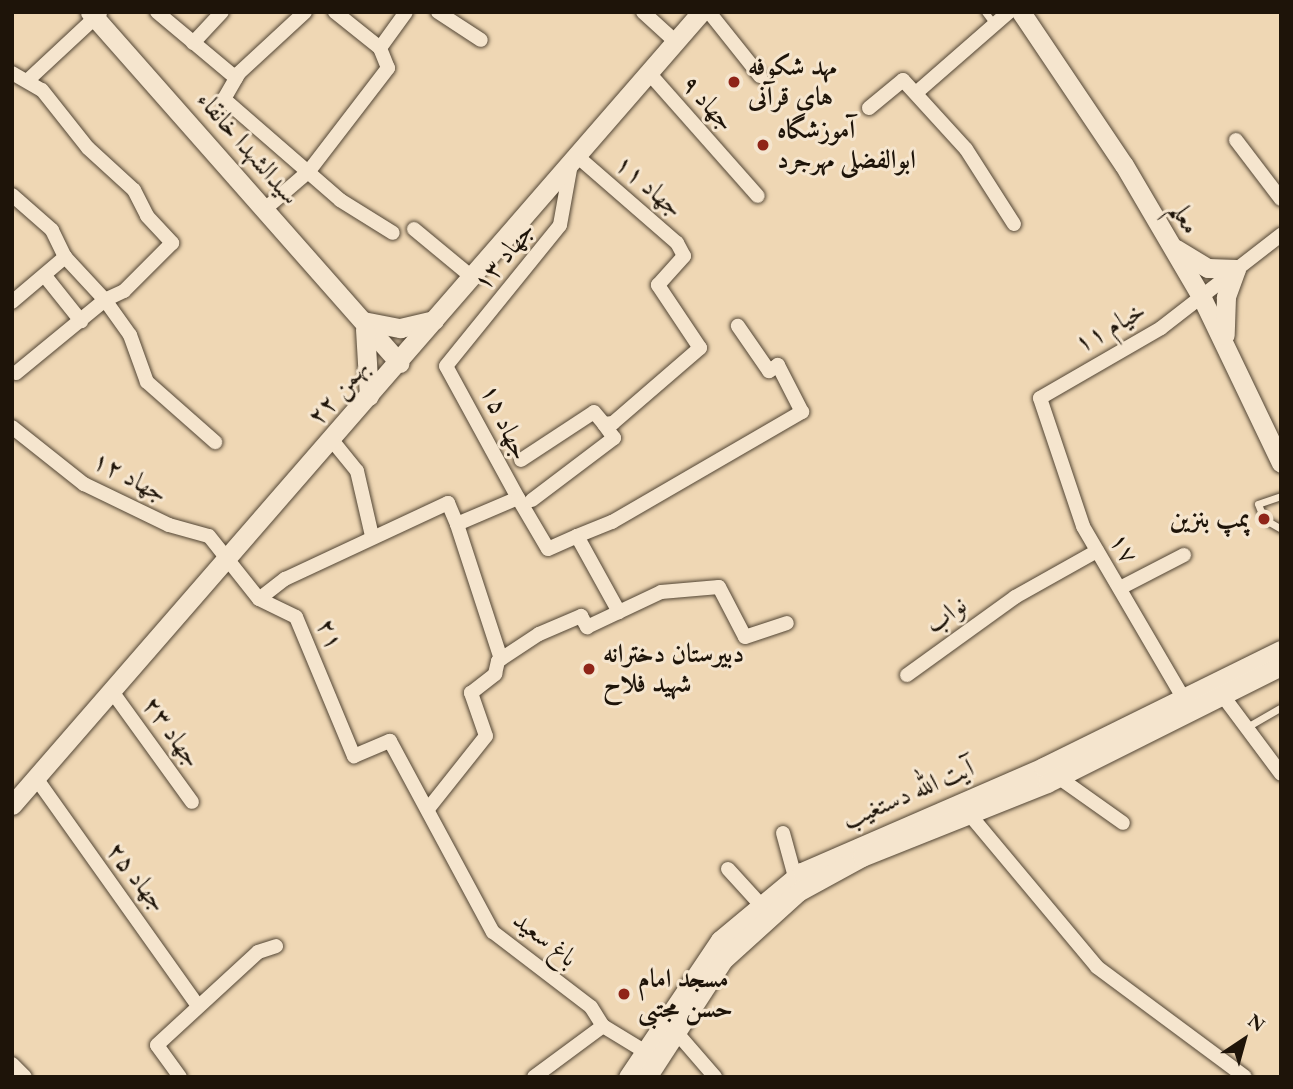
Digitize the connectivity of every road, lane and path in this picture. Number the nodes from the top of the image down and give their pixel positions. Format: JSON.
{"nodes":[{"id":1,"x":157,"y":12,"type":"edge"},
{"id":2,"x":222,"y":12,"type":"edge"},
{"id":3,"x":305,"y":12,"type":"edge"},
{"id":4,"x":335,"y":12,"type":"edge"},
{"id":5,"x":406,"y":12,"type":"edge"},
{"id":6,"x":438,"y":12,"type":"edge"},
{"id":7,"x":643,"y":12,"type":"edge"},
{"id":8,"x":701,"y":12,"type":"edge"},
{"id":9,"x":709,"y":12,"type":"edge"},
{"id":10,"x":985,"y":12,"type":"edge"},
{"id":11,"x":1009,"y":12,"type":"edge"},
{"id":12,"x":1021,"y":12,"type":"edge"},
{"id":13,"x":95,"y":14,"type":"edge"},
{"id":14,"x":995,"y":25,"type":"junction"},
{"id":15,"x":481,"y":40,"type":"dead end"},
{"id":16,"x":193,"y":43,"type":"junction"},
{"id":17,"x":677,"y":43,"type":"junction"},
{"id":18,"x":380,"y":48,"type":"junction"},
{"id":19,"x":12,"y":73,"type":"edge"},
{"id":20,"x":649,"y":73,"type":"junction"},
{"id":21,"x":760,"y":76,"type":"dead end"},
{"id":22,"x":236,"y":78,"type":"junction"},
{"id":23,"x":27,"y":81,"type":"junction"},
{"id":24,"x":916,"y":93,"type":"junction"},
{"id":25,"x":869,"y":108,"type":"dead end"},
{"id":26,"x":1236,"y":140,"type":"dead end"},
{"id":27,"x":574,"y":160,"type":"junction"},
{"id":28,"x":309,"y":171,"type":"junction"},
{"id":29,"x":12,"y":195,"type":"edge"},
{"id":30,"x":758,"y":196,"type":"dead end"},
{"id":31,"x":1281,"y":199,"type":"edge"},
{"id":32,"x":265,"y":209,"type":"junction"},
{"id":33,"x":1014,"y":224,"type":"dead end"},
{"id":34,"x":415,"y":229,"type":"dead end"},
{"id":35,"x":393,"y":233,"type":"dead end"},
{"id":36,"x":1280,"y":236,"type":"edge"},
{"id":37,"x":1170,"y":244,"type":"junction"},
{"id":38,"x":65,"y":257,"type":"junction"},
{"id":39,"x":1236,"y":269,"type":"junction"},
{"id":40,"x":46,"y":276,"type":"junction"},
{"id":41,"x":472,"y":277,"type":"junction"},
{"id":42,"x":1201,"y":296,"type":"junction"},
{"id":43,"x":105,"y":300,"type":"junction"},
{"id":44,"x":12,"y":302,"type":"edge"},
{"id":45,"x":435,"y":319,"type":"junction"},
{"id":46,"x":81,"y":321,"type":"junction"},
{"id":47,"x":363,"y":321,"type":"junction"},
{"id":48,"x":738,"y":326,"type":"dead end"},
{"id":49,"x":1227,"y":347,"type":"junction"},
{"id":50,"x":402,"y":359,"type":"junction"},
{"id":51,"x":446,"y":366,"type":"joint"},
{"id":52,"x":16,"y":373,"type":"dead end"},
{"id":53,"x":369,"y":396,"type":"junction"},
{"id":54,"x":1040,"y":398,"type":"joint"},
{"id":55,"x":604,"y":424,"type":"junction"},
{"id":56,"x":12,"y":427,"type":"edge"},
{"id":57,"x":331,"y":439,"type":"junction"},
{"id":58,"x":215,"y":442,"type":"dead end"},
{"id":59,"x":522,"y":460,"type":"dead end"},
{"id":60,"x":1281,"y":463,"type":"edge"},
{"id":61,"x":1281,"y":496,"type":"edge"},
{"id":62,"x":525,"y":499,"type":"junction"},
{"id":63,"x":457,"y":524,"type":"junction"},
{"id":64,"x":1281,"y":529,"type":"edge"},
{"id":65,"x":372,"y":536,"type":"junction"},
{"id":66,"x":577,"y":536,"type":"junction"},
{"id":67,"x":1097,"y":551,"type":"junction"},
{"id":68,"x":1184,"y":555,"type":"dead end"},
{"id":69,"x":231,"y":556,"type":"junction"},
{"id":70,"x":1120,"y":588,"type":"junction"},
{"id":71,"x":259,"y":598,"type":"junction"},
{"id":72,"x":619,"y":612,"type":"junction"},
{"id":73,"x":787,"y":623,"type":"dead end"},
{"id":74,"x":1281,"y":650,"type":"edge"},
{"id":75,"x":501,"y":659,"type":"junction"},
{"id":76,"x":1281,"y":666,"type":"edge"},
{"id":77,"x":907,"y":675,"type":"dead end"},
{"id":78,"x":111,"y":690,"type":"junction"},
{"id":79,"x":1218,"y":690,"type":"junction"},
{"id":80,"x":1188,"y":705,"type":"junction"},
{"id":81,"x":1281,"y":707,"type":"edge"},
{"id":82,"x":1247,"y":727,"type":"junction"},
{"id":83,"x":355,"y":756,"type":"joint"},
{"id":84,"x":1279,"y":767,"type":"edge"},
{"id":85,"x":1051,"y":772,"type":"junction"},
{"id":86,"x":36,"y":778,"type":"junction"},
{"id":87,"x":192,"y":802,"type":"dead end"},
{"id":88,"x":12,"y":805,"type":"edge"},
{"id":89,"x":964,"y":807,"type":"junction"},
{"id":90,"x":428,"y":809,"type":"junction"},
{"id":91,"x":1123,"y":823,"type":"dead end"},
{"id":92,"x":783,"y":833,"type":"dead end"},
{"id":93,"x":728,"y":869,"type":"dead end"},
{"id":94,"x":795,"y":877,"type":"junction"},
{"id":95,"x":759,"y":903,"type":"junction"},
{"id":96,"x":276,"y":946,"type":"dead end"},
{"id":97,"x":198,"y":1006,"type":"junction"},
{"id":98,"x":603,"y":1026,"type":"junction"},
{"id":99,"x":672,"y":1027,"type":"junction"},
{"id":100,"x":654,"y":1057,"type":"junction"},
{"id":101,"x":12,"y":1064,"type":"edge"},
{"id":102,"x":26,"y":1077,"type":"edge"},
{"id":103,"x":180,"y":1077,"type":"edge"},
{"id":104,"x":534,"y":1077,"type":"edge"},
{"id":105,"x":628,"y":1077,"type":"edge"},
{"id":106,"x":647,"y":1077,"type":"edge"},
{"id":107,"x":715,"y":1077,"type":"edge"},
{"id":108,"x":1245,"y":1077,"type":"edge"}],
"edges":[{"from":1,"to":16,"type":"street"},
{"from":2,"to":16,"type":"street"},
{"from":3,"to":22,"type":"street"},
{"from":4,"to":18,"type":"street"},
{"from":5,"to":18,"type":"street"},
{"from":6,"to":15,"type":"street"},
{"from":7,"to":17,"type":"street"},
{"from":8,"to":17,"type":"main road","name":"۲۲ بهمن"},
{"from":9,"to":21,"type":"street"},
{"from":10,"to":14,"type":"lane"},
{"from":11,"to":14,"type":"street"},
{"from":12,"to":37,"type":"main road","name":"معلم"},
{"from":13,"to":23,"type":"street"},
{"from":13,"to":32,"type":"main road","name":"سیدالشهدا خانقاء"},
{"from":14,"to":24,"type":"street"},
{"from":16,"to":22,"type":"street"},
{"from":17,"to":20,"type":"main road","name":"۲۲ بهمن"},
{"from":18,"to":28,"type":"street"},
{"from":19,"to":23,"type":"street"},
{"from":20,"to":27,"type":"main road","name":"۲۲ بهمن"},
{"from":20,"to":30,"type":"street","name":"جهاد ۹"},
{"from":22,"to":28,"type":"street"},
{"from":23,"to":43,"type":"street"},
{"from":24,"to":25,"type":"street"},
{"from":24,"to":33,"type":"street"},
{"from":26,"to":31,"type":"street"},
{"from":27,"to":41,"type":"main road","name":"۲۲ بهمن"},
{"from":27,"to":51,"type":"street","name":"جهاد ۱۳"},
{"from":27,"to":55,"type":"street","name":"جهاد ۱۱"},
{"from":28,"to":32,"type":"street"},
{"from":28,"to":35,"type":"street"},
{"from":29,"to":38,"type":"street"},
{"from":32,"to":47,"type":"main road","name":"سیدالشهدا خانقاء"},
{"from":34,"to":41,"type":"street"},
{"from":36,"to":39,"type":"street","name":"خیام ۱۱"},
{"from":37,"to":39,"type":"main road"},
{"from":37,"to":42,"type":"main road","name":"معلم"},
{"from":38,"to":40,"type":"street"},
{"from":38,"to":43,"type":"street"},
{"from":39,"to":42,"type":"street","name":"خیام ۱۱"},
{"from":39,"to":49,"type":"main road"},
{"from":40,"to":44,"type":"street"},
{"from":40,"to":46,"type":"street"},
{"from":41,"to":45,"type":"main road","name":"۲۲ بهمن"},
{"from":42,"to":49,"type":"main road","name":"معلم"},
{"from":42,"to":54,"type":"street","name":"خیام ۱۱"},
{"from":43,"to":46,"type":"street"},
{"from":43,"to":58,"type":"street"},
{"from":45,"to":47,"type":"main road"},
{"from":45,"to":50,"type":"main road","name":"۲۲ بهمن"},
{"from":46,"to":52,"type":"street"},
{"from":47,"to":50,"type":"main road","name":"سیدالشهدا خانقاء"},
{"from":47,"to":53,"type":"main road"},
{"from":48,"to":66,"type":"street"},
{"from":49,"to":60,"type":"main road","name":"معلم"},
{"from":50,"to":53,"type":"main road","name":"۲۲ بهمن"},
{"from":51,"to":62,"type":"street","name":"جهاد ۱۵"},
{"from":53,"to":57,"type":"main road","name":"۲۲ بهمن"},
{"from":54,"to":67,"type":"street","name":"۱۷"},
{"from":55,"to":59,"type":"street"},
{"from":55,"to":62,"type":"street"},
{"from":56,"to":69,"type":"street","name":"جهاد ۱۲"},
{"from":57,"to":65,"type":"street"},
{"from":57,"to":69,"type":"main road","name":"۲۲ بهمن"},
{"from":61,"to":64,"type":"lane"},
{"from":62,"to":63,"type":"street"},
{"from":62,"to":66,"type":"street","name":"جهاد ۱۵"},
{"from":63,"to":65,"type":"street"},
{"from":63,"to":75,"type":"street"},
{"from":65,"to":71,"type":"street"},
{"from":66,"to":72,"type":"street"},
{"from":67,"to":70,"type":"street","name":"۱۷"},
{"from":67,"to":77,"type":"street","name":"نواب"},
{"from":68,"to":70,"type":"street"},
{"from":69,"to":71,"type":"street","name":"۲۱"},
{"from":69,"to":78,"type":"main road","name":"۲۲ بهمن"},
{"from":70,"to":80,"type":"street","name":"۱۷"},
{"from":71,"to":83,"type":"street","name":"۲۱"},
{"from":72,"to":73,"type":"street"},
{"from":72,"to":75,"type":"street"},
{"from":74,"to":79,"type":"main road","name":"آیت الله دستغیب"},
{"from":75,"to":90,"type":"street"},
{"from":76,"to":79,"type":"main road","name":"آیت الله دستغیب"},
{"from":78,"to":86,"type":"main road","name":"۲۲ بهمن"},
{"from":78,"to":87,"type":"street","name":"جهاد ۲۳"},
{"from":79,"to":80,"type":"main road","name":"آیت الله دستغیب"},
{"from":79,"to":82,"type":"street"},
{"from":80,"to":85,"type":"main road","name":"آیت الله دستغیب"},
{"from":81,"to":82,"type":"lane"},
{"from":82,"to":84,"type":"street"},
{"from":83,"to":90,"type":"street","name":"باغ سعید"},
{"from":85,"to":89,"type":"main road","name":"آیت الله دستغیب"},
{"from":85,"to":91,"type":"street"},
{"from":86,"to":88,"type":"main road","name":"۲۲ بهمن"},
{"from":86,"to":97,"type":"street","name":"جهاد ۲۵"},
{"from":89,"to":94,"type":"main road","name":"آیت الله دستغیب"},
{"from":89,"to":99,"type":"main road","name":"آیت الله دستغیب"},
{"from":89,"to":108,"type":"street"},
{"from":90,"to":98,"type":"street","name":"باغ سعید"},
{"from":92,"to":94,"type":"street"},
{"from":93,"to":95,"type":"street"},
{"from":94,"to":95,"type":"main road","name":"آیت الله دستغیب"},
{"from":95,"to":99,"type":"main road","name":"آیت الله دستغیب"},
{"from":96,"to":97,"type":"street"},
{"from":97,"to":103,"type":"street"},
{"from":98,"to":100,"type":"street","name":"باغ سعید"},
{"from":98,"to":104,"type":"street"},
{"from":99,"to":100,"type":"main road","name":"آیت الله دستغیب"},
{"from":99,"to":107,"type":"street"},
{"from":100,"to":105,"type":"main road","name":"آیت الله دستغیب"},
{"from":100,"to":106,"type":"main road","name":"آیت الله دستغیب"},
{"from":101,"to":102,"type":"street"}]}
